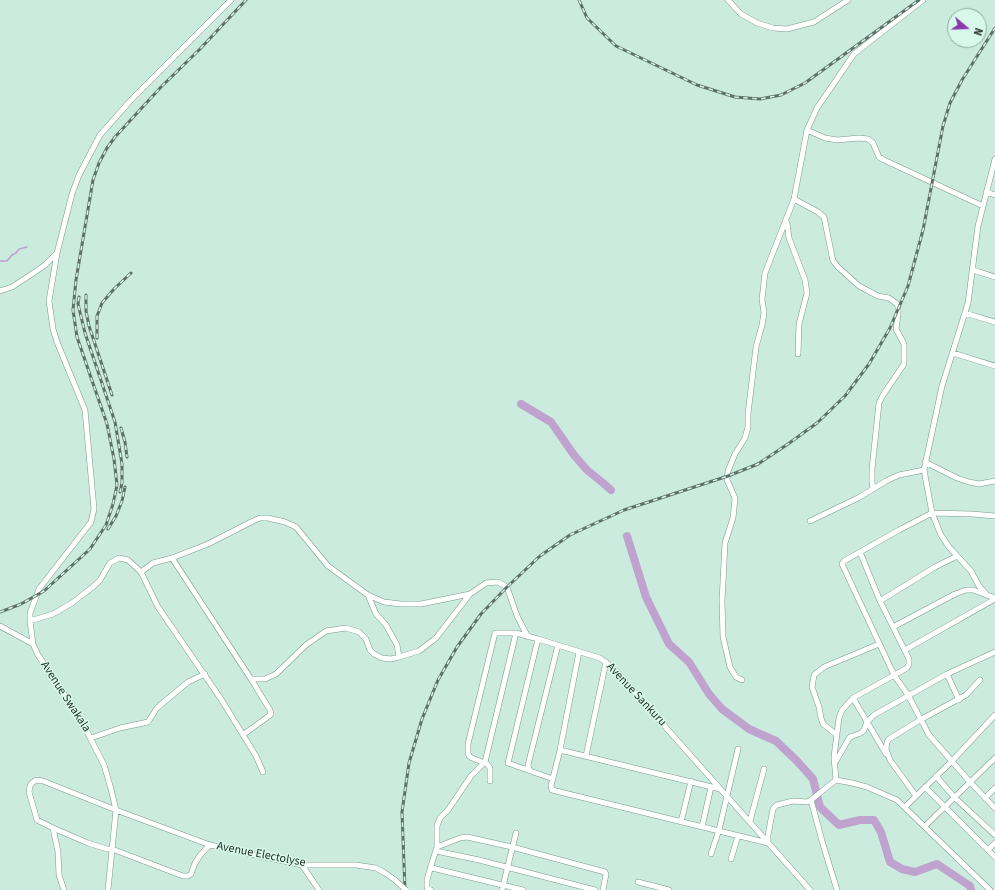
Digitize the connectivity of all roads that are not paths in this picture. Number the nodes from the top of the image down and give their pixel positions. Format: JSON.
{"nodes":[{"id":1,"x":231,"y":0,"type":"edge"},
{"id":2,"x":728,"y":0,"type":"edge"},
{"id":3,"x":848,"y":0,"type":"edge"},
{"id":4,"x":923,"y":0,"type":"edge"},
{"id":5,"x":807,"y":130,"type":"junction"},
{"id":6,"x":995,"y":159,"type":"edge"},
{"id":7,"x":986,"y":192,"type":"junction"},
{"id":8,"x":995,"y":195,"type":"edge"},
{"id":9,"x":794,"y":199,"type":"junction"},
{"id":10,"x":983,"y":206,"type":"junction"},
{"id":11,"x":786,"y":222,"type":"junction"},
{"id":12,"x":57,"y":253,"type":"junction"},
{"id":13,"x":973,"y":270,"type":"junction"},
{"id":14,"x":995,"y":277,"type":"edge"},
{"id":15,"x":0,"y":291,"type":"edge"},
{"id":16,"x":965,"y":313,"type":"junction"},
{"id":17,"x":995,"y":322,"type":"edge"},
{"id":18,"x":953,"y":353,"type":"junction"},
{"id":19,"x":798,"y":354,"type":"dead end"},
{"id":20,"x":995,"y":366,"type":"edge"},
{"id":21,"x":925,"y":462,"type":"junction"},
{"id":22,"x":924,"y":470,"type":"junction"},
{"id":23,"x":995,"y":480,"type":"edge"},
{"id":24,"x":873,"y":489,"type":"junction"},
{"id":25,"x":932,"y":513,"type":"junction"},
{"id":26,"x":995,"y":516,"type":"edge"},
{"id":27,"x":810,"y":521,"type":"dead end"},
{"id":28,"x":860,"y":552,"type":"junction"},
{"id":29,"x":957,"y":556,"type":"junction"},
{"id":30,"x":172,"y":558,"type":"junction"},
{"id":31,"x":140,"y":572,"type":"junction"},
{"id":32,"x":470,"y":594,"type":"junction"},
{"id":33,"x":368,"y":595,"type":"junction"},
{"id":34,"x":987,"y":595,"type":"junction"},
{"id":35,"x":995,"y":599,"type":"edge"},
{"id":36,"x":880,"y":601,"type":"junction"},
{"id":37,"x":30,"y":621,"type":"junction"},
{"id":38,"x":0,"y":626,"type":"edge"},
{"id":39,"x":893,"y":627,"type":"junction"},
{"id":40,"x":516,"y":633,"type":"junction"},
{"id":41,"x":528,"y":637,"type":"junction"},
{"id":42,"x":538,"y":639,"type":"junction"},
{"id":43,"x":33,"y":644,"type":"junction"},
{"id":44,"x":879,"y":644,"type":"junction"},
{"id":45,"x":558,"y":645,"type":"junction"},
{"id":46,"x":905,"y":650,"type":"junction"},
{"id":47,"x":579,"y":652,"type":"junction"},
{"id":48,"x":995,"y":652,"type":"edge"},
{"id":49,"x":399,"y":657,"type":"junction"},
{"id":50,"x":606,"y":662,"type":"junction"},
{"id":51,"x":204,"y":674,"type":"junction"},
{"id":52,"x":947,"y":674,"type":"junction"},
{"id":53,"x":894,"y":675,"type":"junction"},
{"id":54,"x":252,"y":679,"type":"junction"},
{"id":55,"x":742,"y":680,"type":"dead end"},
{"id":56,"x":980,"y":680,"type":"dead end"},
{"id":57,"x":908,"y":695,"type":"junction"},
{"id":58,"x":853,"y":698,"type":"junction"},
{"id":59,"x":958,"y":700,"type":"junction"},
{"id":60,"x":995,"y":714,"type":"edge"},
{"id":61,"x":920,"y":720,"type":"junction"},
{"id":62,"x":867,"y":722,"type":"junction"},
{"id":63,"x":244,"y":734,"type":"junction"},
{"id":64,"x":837,"y":735,"type":"junction"},
{"id":65,"x":91,"y":738,"type":"junction"},
{"id":66,"x":738,"y":749,"type":"dead end"},
{"id":67,"x":560,"y":750,"type":"junction"},
{"id":68,"x":586,"y":756,"type":"junction"},
{"id":69,"x":995,"y":758,"type":"edge"},
{"id":70,"x":890,"y":760,"type":"junction"},
{"id":71,"x":952,"y":761,"type":"junction"},
{"id":72,"x":485,"y":762,"type":"junction"},
{"id":73,"x":764,"y":769,"type":"dead end"},
{"id":74,"x":528,"y":770,"type":"junction"},
{"id":75,"x":263,"y":772,"type":"dead end"},
{"id":76,"x":834,"y":772,"type":"junction"},
{"id":77,"x":936,"y":776,"type":"junction"},
{"id":78,"x":553,"y":779,"type":"junction"},
{"id":79,"x":490,"y":780,"type":"dead end"},
{"id":80,"x":836,"y":780,"type":"junction"},
{"id":81,"x":692,"y":781,"type":"junction"},
{"id":82,"x":970,"y":782,"type":"junction"},
{"id":83,"x":711,"y":787,"type":"junction"},
{"id":84,"x":925,"y":787,"type":"junction"},
{"id":85,"x":995,"y":788,"type":"edge"},
{"id":86,"x":722,"y":790,"type":"junction"},
{"id":87,"x":727,"y":796,"type":"junction"},
{"id":88,"x":916,"y":796,"type":"junction"},
{"id":89,"x":954,"y":797,"type":"junction"},
{"id":90,"x":985,"y":798,"type":"junction"},
{"id":91,"x":811,"y":800,"type":"junction"},
{"id":92,"x":905,"y":807,"type":"junction"},
{"id":93,"x":944,"y":807,"type":"junction"},
{"id":94,"x":995,"y":808,"type":"edge"},
{"id":95,"x":116,"y":810,"type":"junction"},
{"id":96,"x":750,"y":821,"type":"junction"},
{"id":97,"x":682,"y":822,"type":"junction"},
{"id":98,"x":925,"y":826,"type":"junction"},
{"id":99,"x":702,"y":827,"type":"junction"},
{"id":100,"x":53,"y":828,"type":"junction"},
{"id":101,"x":719,"y":830,"type":"junction"},
{"id":102,"x":516,"y":833,"type":"dead end"},
{"id":103,"x":995,"y":835,"type":"edge"},
{"id":104,"x":738,"y":836,"type":"junction"},
{"id":105,"x":768,"y":843,"type":"junction"},
{"id":106,"x":995,"y":843,"type":"edge"},
{"id":107,"x":210,"y":846,"type":"junction"},
{"id":108,"x":512,"y":847,"type":"junction"},
{"id":109,"x":112,"y":849,"type":"junction"},
{"id":110,"x":437,"y":849,"type":"junction"},
{"id":111,"x":988,"y":850,"type":"junction"},
{"id":112,"x":712,"y":854,"type":"dead end"},
{"id":113,"x":995,"y":857,"type":"edge"},
{"id":114,"x":732,"y":859,"type":"dead end"},
{"id":115,"x":302,"y":865,"type":"junction"},
{"id":116,"x":507,"y":867,"type":"junction"},
{"id":117,"x":430,"y":869,"type":"junction"},
{"id":118,"x":638,"y":882,"type":"dead end"},
{"id":119,"x":995,"y":884,"type":"edge"},
{"id":120,"x":502,"y":888,"type":"edge"},
{"id":121,"x":64,"y":890,"type":"edge"},
{"id":122,"x":108,"y":890,"type":"edge"},
{"id":123,"x":319,"y":890,"type":"edge"},
{"id":124,"x":406,"y":890,"type":"edge"},
{"id":125,"x":431,"y":890,"type":"edge"},
{"id":126,"x":523,"y":890,"type":"edge"},
{"id":127,"x":595,"y":890,"type":"edge"},
{"id":128,"x":603,"y":890,"type":"edge"},
{"id":129,"x":669,"y":890,"type":"edge"},
{"id":130,"x":810,"y":890,"type":"edge"},
{"id":131,"x":838,"y":890,"type":"edge"},
{"id":132,"x":990,"y":890,"type":"edge"}],
"edges":[{"from":1,"to":12,"type":"street"},
{"from":2,"to":3,"type":"street"},
{"from":4,"to":5,"type":"street"},
{"from":5,"to":9,"type":"street"},
{"from":5,"to":10,"type":"street"},
{"from":6,"to":7,"type":"street"},
{"from":7,"to":8,"type":"street"},
{"from":7,"to":10,"type":"street"},
{"from":9,"to":11,"type":"street"},
{"from":9,"to":24,"type":"street"},
{"from":10,"to":13,"type":"street"},
{"from":11,"to":19,"type":"street"},
{"from":11,"to":55,"type":"street"},
{"from":12,"to":15,"type":"street"},
{"from":12,"to":37,"type":"street"},
{"from":13,"to":14,"type":"street"},
{"from":13,"to":16,"type":"street"},
{"from":16,"to":17,"type":"street"},
{"from":16,"to":18,"type":"street"},
{"from":18,"to":20,"type":"street"},
{"from":18,"to":21,"type":"street"},
{"from":21,"to":22,"type":"street"},
{"from":21,"to":23,"type":"street"},
{"from":22,"to":24,"type":"street"},
{"from":22,"to":25,"type":"street"},
{"from":24,"to":27,"type":"street"},
{"from":25,"to":26,"type":"street"},
{"from":25,"to":28,"type":"street"},
{"from":25,"to":29,"type":"street"},
{"from":28,"to":36,"type":"street"},
{"from":28,"to":44,"type":"street"},
{"from":29,"to":34,"type":"street"},
{"from":29,"to":36,"type":"street"},
{"from":30,"to":31,"type":"street"},
{"from":30,"to":33,"type":"street"},
{"from":30,"to":54,"type":"street"},
{"from":31,"to":37,"type":"street"},
{"from":31,"to":51,"type":"street"},
{"from":32,"to":33,"type":"street"},
{"from":32,"to":41,"type":"street"},
{"from":32,"to":49,"type":"street"},
{"from":33,"to":49,"type":"street"},
{"from":34,"to":35,"type":"street"},
{"from":34,"to":39,"type":"street"},
{"from":35,"to":46,"type":"street"},
{"from":36,"to":39,"type":"street"},
{"from":37,"to":43,"type":"street"},
{"from":38,"to":43,"type":"street"},
{"from":39,"to":46,"type":"street"},
{"from":40,"to":41,"type":"street","name":"Avenue Sankuru"},
{"from":40,"to":72,"type":"street"},
{"from":40,"to":72,"type":"street","name":"Avenue Sankuru"},
{"from":41,"to":42,"type":"street","name":"Avenue Sankuru"},
{"from":42,"to":45,"type":"street","name":"Avenue Sankuru"},
{"from":42,"to":74,"type":"street"},
{"from":43,"to":65,"type":"street","name":"Avenue Swakala"},
{"from":44,"to":53,"type":"street"},
{"from":44,"to":64,"type":"street"},
{"from":45,"to":47,"type":"street","name":"Avenue Sankuru"},
{"from":45,"to":74,"type":"street"},
{"from":46,"to":53,"type":"street"},
{"from":47,"to":50,"type":"street","name":"Avenue Sankuru"},
{"from":47,"to":67,"type":"street"},
{"from":48,"to":52,"type":"street"},
{"from":49,"to":54,"type":"street"},
{"from":50,"to":68,"type":"street"},
{"from":50,"to":86,"type":"street","name":"Avenue Sankuru"},
{"from":51,"to":63,"type":"street"},
{"from":51,"to":65,"type":"street"},
{"from":52,"to":57,"type":"street"},
{"from":52,"to":59,"type":"street"},
{"from":53,"to":57,"type":"street"},
{"from":53,"to":58,"type":"street"},
{"from":54,"to":63,"type":"street"},
{"from":56,"to":59,"type":"street"},
{"from":57,"to":61,"type":"street"},
{"from":57,"to":62,"type":"street"},
{"from":58,"to":62,"type":"street"},
{"from":58,"to":64,"type":"street"},
{"from":59,"to":61,"type":"street"},
{"from":60,"to":71,"type":"street"},
{"from":61,"to":70,"type":"street"},
{"from":61,"to":71,"type":"street"},
{"from":62,"to":70,"type":"street"},
{"from":62,"to":76,"type":"street"},
{"from":63,"to":75,"type":"street"},
{"from":64,"to":76,"type":"street"},
{"from":65,"to":95,"type":"street","name":"Avenue Swakala"},
{"from":66,"to":87,"type":"street"},
{"from":67,"to":68,"type":"street"},
{"from":67,"to":78,"type":"street"},
{"from":68,"to":81,"type":"street"},
{"from":69,"to":82,"type":"street"},
{"from":70,"to":88,"type":"street"},
{"from":71,"to":77,"type":"street"},
{"from":71,"to":82,"type":"street"},
{"from":72,"to":79,"type":"street"},
{"from":72,"to":110,"type":"street"},
{"from":73,"to":96,"type":"street"},
{"from":74,"to":78,"type":"street"},
{"from":76,"to":80,"type":"street"},
{"from":77,"to":84,"type":"street"},
{"from":77,"to":89,"type":"street"},
{"from":78,"to":97,"type":"street"},
{"from":80,"to":91,"type":"street"},
{"from":80,"to":92,"type":"street"},
{"from":81,"to":83,"type":"street"},
{"from":81,"to":97,"type":"street"},
{"from":82,"to":89,"type":"street"},
{"from":82,"to":90,"type":"street"},
{"from":83,"to":86,"type":"street"},
{"from":83,"to":99,"type":"street"},
{"from":84,"to":88,"type":"street"},
{"from":84,"to":93,"type":"street"},
{"from":85,"to":90,"type":"street"},
{"from":86,"to":87,"type":"street","name":"Avenue Sankuru"},
{"from":87,"to":96,"type":"street","name":"Avenue Sankuru"},
{"from":87,"to":101,"type":"street"},
{"from":88,"to":92,"type":"street"},
{"from":89,"to":93,"type":"street"},
{"from":89,"to":103,"type":"street"},
{"from":90,"to":94,"type":"street"},
{"from":91,"to":105,"type":"street"},
{"from":91,"to":131,"type":"street"},
{"from":92,"to":98,"type":"street"},
{"from":93,"to":98,"type":"street"},
{"from":93,"to":111,"type":"street"},
{"from":95,"to":100,"type":"street","name":"Avenue Electolyse"},
{"from":95,"to":107,"type":"street","name":"Avenue Electolyse"},
{"from":95,"to":109,"type":"street","name":"Avenue Swakala"},
{"from":96,"to":105,"type":"street","name":"Avenue Sankuru"},
{"from":97,"to":99,"type":"street"},
{"from":98,"to":132,"type":"street"},
{"from":99,"to":101,"type":"street"},
{"from":100,"to":109,"type":"street"},
{"from":100,"to":121,"type":"street"},
{"from":101,"to":104,"type":"street"},
{"from":101,"to":112,"type":"street"},
{"from":102,"to":108,"type":"street"},
{"from":104,"to":105,"type":"street"},
{"from":104,"to":114,"type":"street"},
{"from":105,"to":130,"type":"street","name":"Avenue Sankuru"},
{"from":106,"to":111,"type":"street"},
{"from":107,"to":109,"type":"street"},
{"from":107,"to":115,"type":"street","name":"Avenue Electolyse"},
{"from":108,"to":110,"type":"street"},
{"from":108,"to":116,"type":"street"},
{"from":108,"to":128,"type":"street"},
{"from":109,"to":122,"type":"street","name":"Avenue Swakala"},
{"from":110,"to":116,"type":"street"},
{"from":110,"to":117,"type":"street"},
{"from":111,"to":113,"type":"street"},
{"from":115,"to":123,"type":"street"},
{"from":115,"to":124,"type":"street","name":"Avenue Electolyse","bridge":true},
{"from":116,"to":120,"type":"street"},
{"from":116,"to":127,"type":"street"},
{"from":117,"to":120,"type":"street"},
{"from":117,"to":125,"type":"street"},
{"from":118,"to":129,"type":"street"},
{"from":119,"to":132,"type":"street"},
{"from":120,"to":126,"type":"street"}]}
